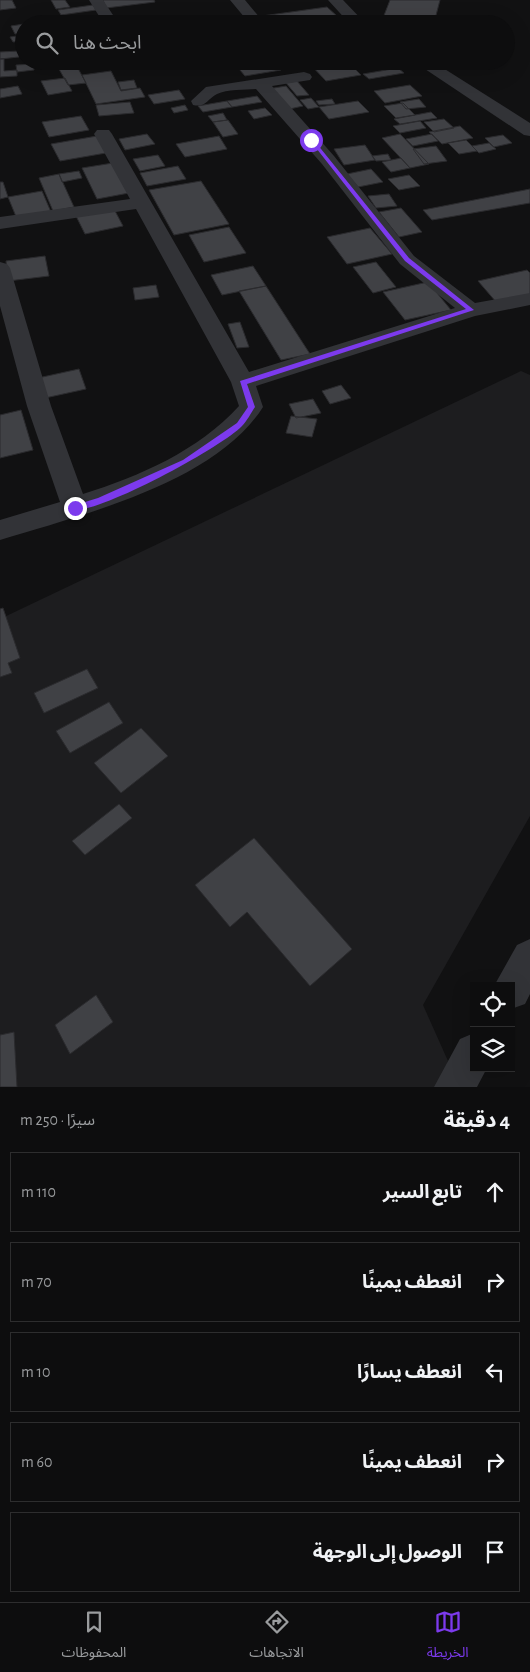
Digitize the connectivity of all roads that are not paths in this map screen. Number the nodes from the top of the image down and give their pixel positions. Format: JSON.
{"nodes":[{"id":1,"x":96,"y":0,"type":"edge"},
{"id":2,"x":237,"y":0,"type":"edge"},
{"id":3,"x":335,"y":0,"type":"edge"},
{"id":4,"x":106,"y":15,"type":"edge"},
{"id":5,"x":250,"y":15,"type":"edge"},
{"id":6,"x":350,"y":15,"type":"edge"},
{"id":7,"x":298,"y":70,"type":"edge"},
{"id":8,"x":435,"y":70,"type":"edge"},
{"id":9,"x":304,"y":77,"type":"junction"},
{"id":10,"x":262,"y":85,"type":"junction"},
{"id":11,"x":317,"y":92,"type":"dead end"},
{"id":12,"x":199,"y":101,"type":"dead end"},
{"id":13,"x":530,"y":131,"type":"edge"},
{"id":14,"x":103,"y":134,"type":"dead end"},
{"id":15,"x":141,"y":203,"type":"junction"},
{"id":16,"x":0,"y":223,"type":"edge"},
{"id":17,"x":0,"y":268,"type":"edge"},
{"id":18,"x":530,"y":299,"type":"edge"},
{"id":19,"x":471,"y":310,"type":"junction"},
{"id":20,"x":243,"y":382,"type":"junction"},
{"id":21,"x":75,"y":508,"type":"junction"},
{"id":22,"x":0,"y":530,"type":"edge"},
{"id":23,"x":530,"y":958,"type":"edge"},
{"id":24,"x":515,"y":983,"type":"edge"},
{"id":25,"x":470,"y":1060,"type":"edge"},
{"id":26,"x":454,"y":1087,"type":"edge"}],
"edges":[{"from":1,"to":4,"type":"street"},
{"from":2,"to":5,"type":"street"},
{"from":3,"to":6,"type":"street"},
{"from":7,"to":9,"type":"street"},
{"from":8,"to":13,"type":"street"},
{"from":9,"to":10,"type":"street"},
{"from":9,"to":11,"type":"street"},
{"from":10,"to":12,"type":"street"},
{"from":10,"to":19,"type":"street"},
{"from":14,"to":15,"type":"street"},
{"from":15,"to":16,"type":"street"},
{"from":15,"to":20,"type":"street"},
{"from":17,"to":21,"type":"street"},
{"from":18,"to":19,"type":"street"},
{"from":19,"to":20,"type":"street"},
{"from":20,"to":21,"type":"street"},
{"from":21,"to":22,"type":"street"},
{"from":23,"to":24,"type":"street"},
{"from":25,"to":26,"type":"street"}]}
